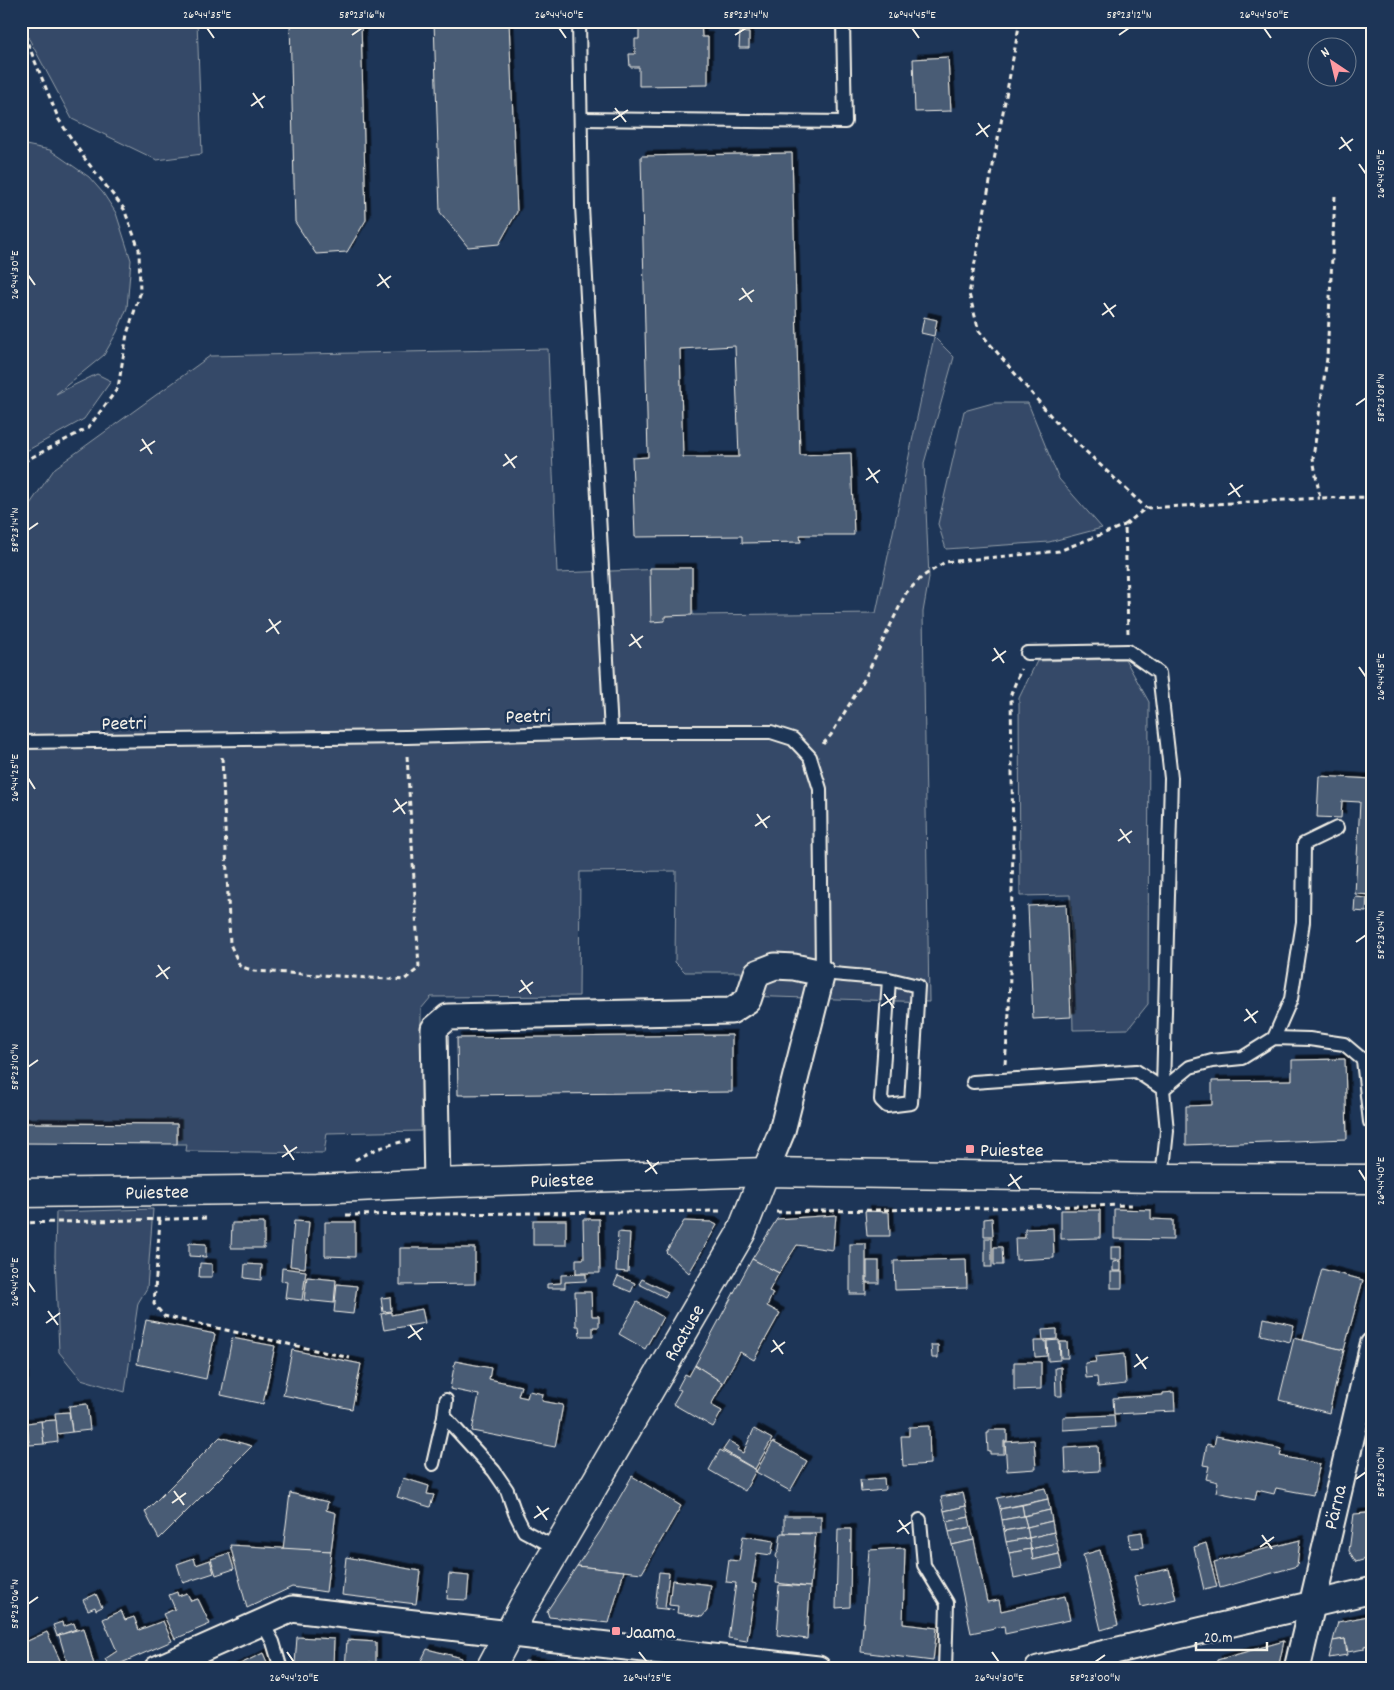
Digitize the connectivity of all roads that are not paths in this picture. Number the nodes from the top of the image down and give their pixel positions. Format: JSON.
{"nodes":[{"id":1,"x":579,"y":21,"type":"edge"},
{"id":2,"x":843,"y":21,"type":"edge"},
{"id":3,"x":581,"y":119,"type":"junction"},
{"id":4,"x":1027,"y":652,"type":"road end"},
{"id":5,"x":611,"y":732,"type":"junction"},
{"id":6,"x":21,"y":742,"type":"edge"},
{"id":7,"x":1337,"y":828,"type":"dead end"},
{"id":8,"x":822,"y":973,"type":"junction"},
{"id":9,"x":889,"y":979,"type":"junction"},
{"id":10,"x":1274,"y":1038,"type":"junction"},
{"id":11,"x":973,"y":1082,"type":"dead end"},
{"id":12,"x":1164,"y":1089,"type":"junction"},
{"id":13,"x":1370,"y":1122,"type":"dead end"},
{"id":14,"x":1372,"y":1167,"type":"edge"},
{"id":15,"x":765,"y":1172,"type":"junction"},
{"id":16,"x":1162,"y":1178,"type":"junction"},
{"id":17,"x":437,"y":1183,"type":"junction"},
{"id":18,"x":21,"y":1193,"type":"edge"},
{"id":19,"x":1373,"y":1345,"type":"edge"},
{"id":20,"x":446,"y":1400,"type":"dead end"},
{"id":21,"x":444,"y":1416,"type":"junction"},
{"id":22,"x":432,"y":1464,"type":"dead end"},
{"id":23,"x":920,"y":1520,"type":"dead end"},
{"id":24,"x":558,"y":1548,"type":"junction"},
{"id":25,"x":1373,"y":1590,"type":"edge"},
{"id":26,"x":1311,"y":1604,"type":"junction"},
{"id":27,"x":262,"y":1622,"type":"junction"},
{"id":28,"x":509,"y":1634,"type":"junction"},
{"id":29,"x":157,"y":1669,"type":"edge"},
{"id":30,"x":281,"y":1669,"type":"edge"},
{"id":31,"x":490,"y":1669,"type":"edge"},
{"id":32,"x":818,"y":1669,"type":"edge"},
{"id":33,"x":945,"y":1669,"type":"edge"},
{"id":34,"x":1038,"y":1669,"type":"edge"},
{"id":35,"x":1297,"y":1669,"type":"edge"}],
"edges":[{"from":1,"to":3,"type":"lane"},
{"from":2,"to":3,"type":"lane"},
{"from":3,"to":5,"type":"lane"},
{"from":4,"to":12,"type":"lane"},
{"from":5,"to":6,"type":"lane","name":"Peetri"},
{"from":5,"to":8,"type":"lane","name":"Peetri"},
{"from":7,"to":10,"type":"lane"},
{"from":8,"to":9,"type":"lane"},
{"from":8,"to":15,"type":"street","name":"Raatuse"},
{"from":8,"to":17,"type":"street"},
{"from":9,"to":9,"type":"lane"},
{"from":10,"to":12,"type":"lane"},
{"from":10,"to":13,"type":"lane"},
{"from":11,"to":12,"type":"lane"},
{"from":12,"to":16,"type":"lane"},
{"from":14,"to":16,"type":"main road","name":"Puiestee"},
{"from":15,"to":16,"type":"main road","name":"Puiestee"},
{"from":15,"to":17,"type":"main road","name":"Puiestee"},
{"from":15,"to":24,"type":"main road","name":"Raatuse"},
{"from":17,"to":18,"type":"main road","name":"Puiestee"},
{"from":19,"to":26,"type":"street","name":"Pärna"},
{"from":20,"to":21,"type":"lane"},
{"from":21,"to":22,"type":"lane"},
{"from":21,"to":24,"type":"lane"},
{"from":23,"to":33,"type":"lane"},
{"from":24,"to":28,"type":"main road","name":"Raatuse"},
{"from":25,"to":26,"type":"street"},
{"from":26,"to":34,"type":"street"},
{"from":26,"to":35,"type":"street","name":"Pärna"},
{"from":27,"to":28,"type":"street"},
{"from":27,"to":29,"type":"street"},
{"from":27,"to":30,"type":"lane"},
{"from":28,"to":31,"type":"main road","name":"Raatuse"},
{"from":28,"to":32,"type":"street"}]}
